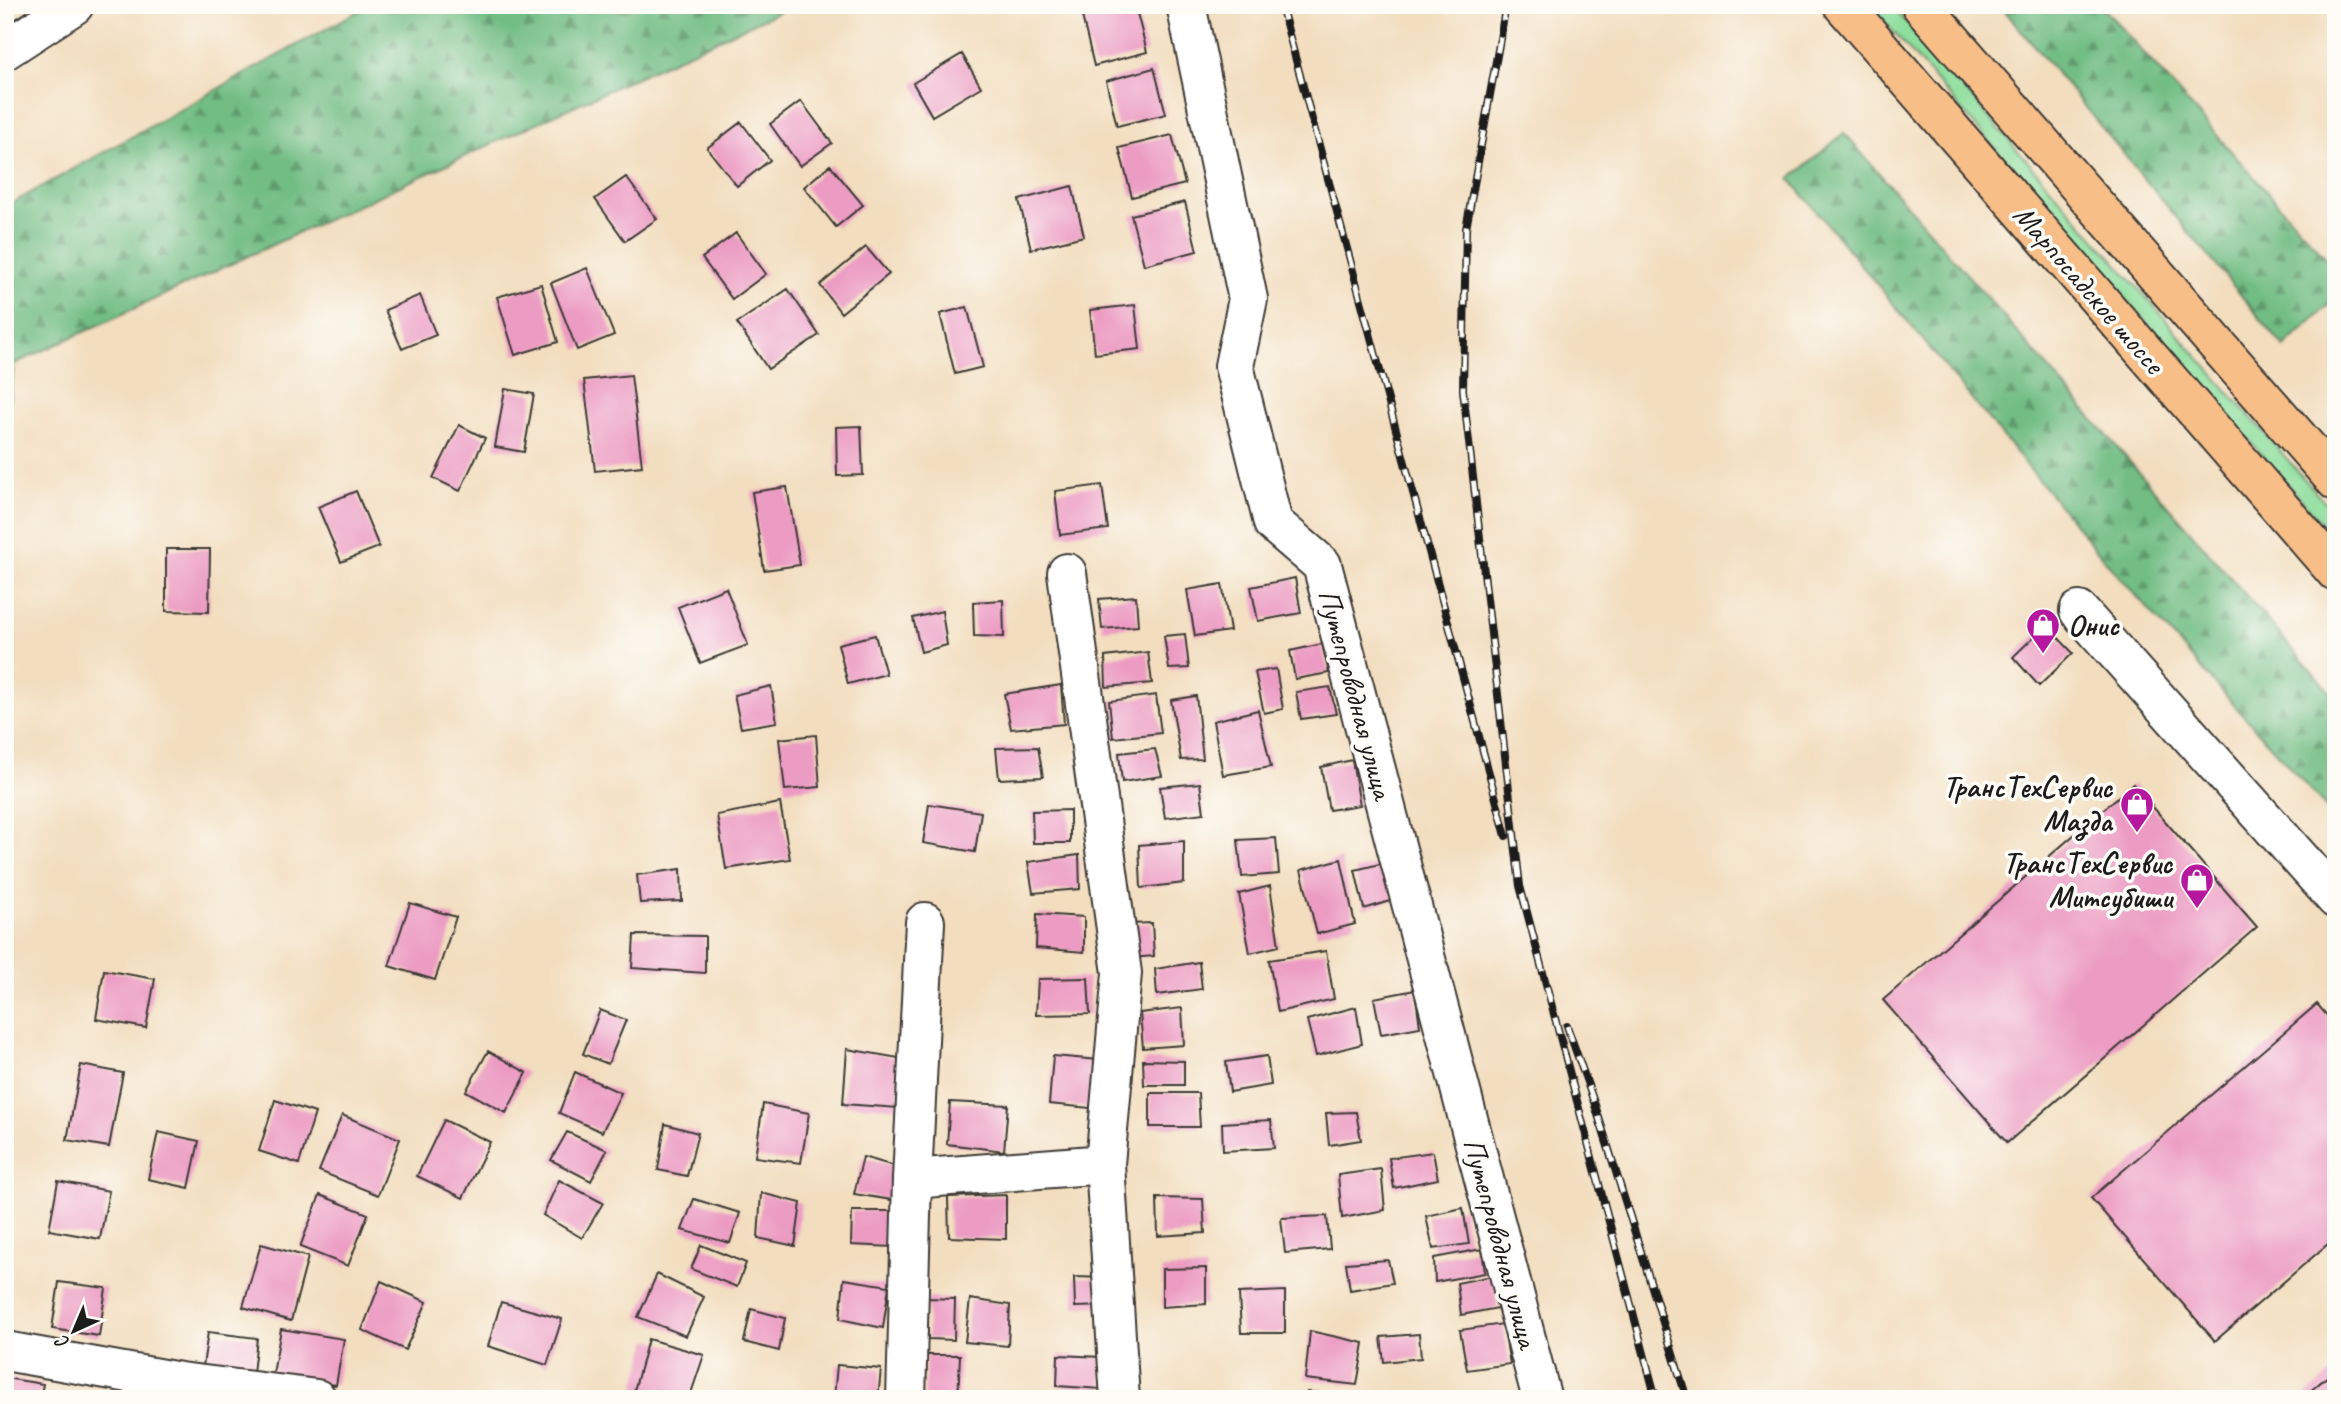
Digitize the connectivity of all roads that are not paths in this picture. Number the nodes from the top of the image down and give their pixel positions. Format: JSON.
{"nodes":[{"id":1,"x":74,"y":5,"type":"edge"},
{"id":2,"x":1186,"y":5,"type":"edge"},
{"id":3,"x":1843,"y":5,"type":"edge"},
{"id":4,"x":1921,"y":5,"type":"edge"},
{"id":5,"x":5,"y":50,"type":"edge"},
{"id":6,"x":2336,"y":481,"type":"edge"},
{"id":7,"x":2336,"y":572,"type":"edge"},
{"id":8,"x":1068,"y":573,"type":"dead end"},
{"id":9,"x":2079,"y":611,"type":"dead end"},
{"id":10,"x":2336,"y":899,"type":"edge"},
{"id":11,"x":925,"y":922,"type":"dead end"},
{"id":12,"x":1105,"y":1164,"type":"junction"},
{"id":13,"x":912,"y":1180,"type":"junction"},
{"id":14,"x":5,"y":1351,"type":"edge"},
{"id":15,"x":317,"y":1399,"type":"edge"},
{"id":16,"x":906,"y":1399,"type":"edge"},
{"id":17,"x":1120,"y":1399,"type":"edge"},
{"id":18,"x":1542,"y":1399,"type":"edge"}],
"edges":[{"from":1,"to":5,"type":"street"},
{"from":2,"to":18,"type":"street","name":"Путепроводная улица"},
{"from":3,"to":7,"type":"main road","name":"Марпосадское шоссе"},
{"from":4,"to":6,"type":"main road","name":"Марпосадское шоссе"},
{"from":8,"to":12,"type":"street"},
{"from":9,"to":10,"type":"street"},
{"from":11,"to":13,"type":"street"},
{"from":12,"to":13,"type":"street"},
{"from":12,"to":17,"type":"street"},
{"from":13,"to":16,"type":"street"},
{"from":14,"to":15,"type":"street"}]}
